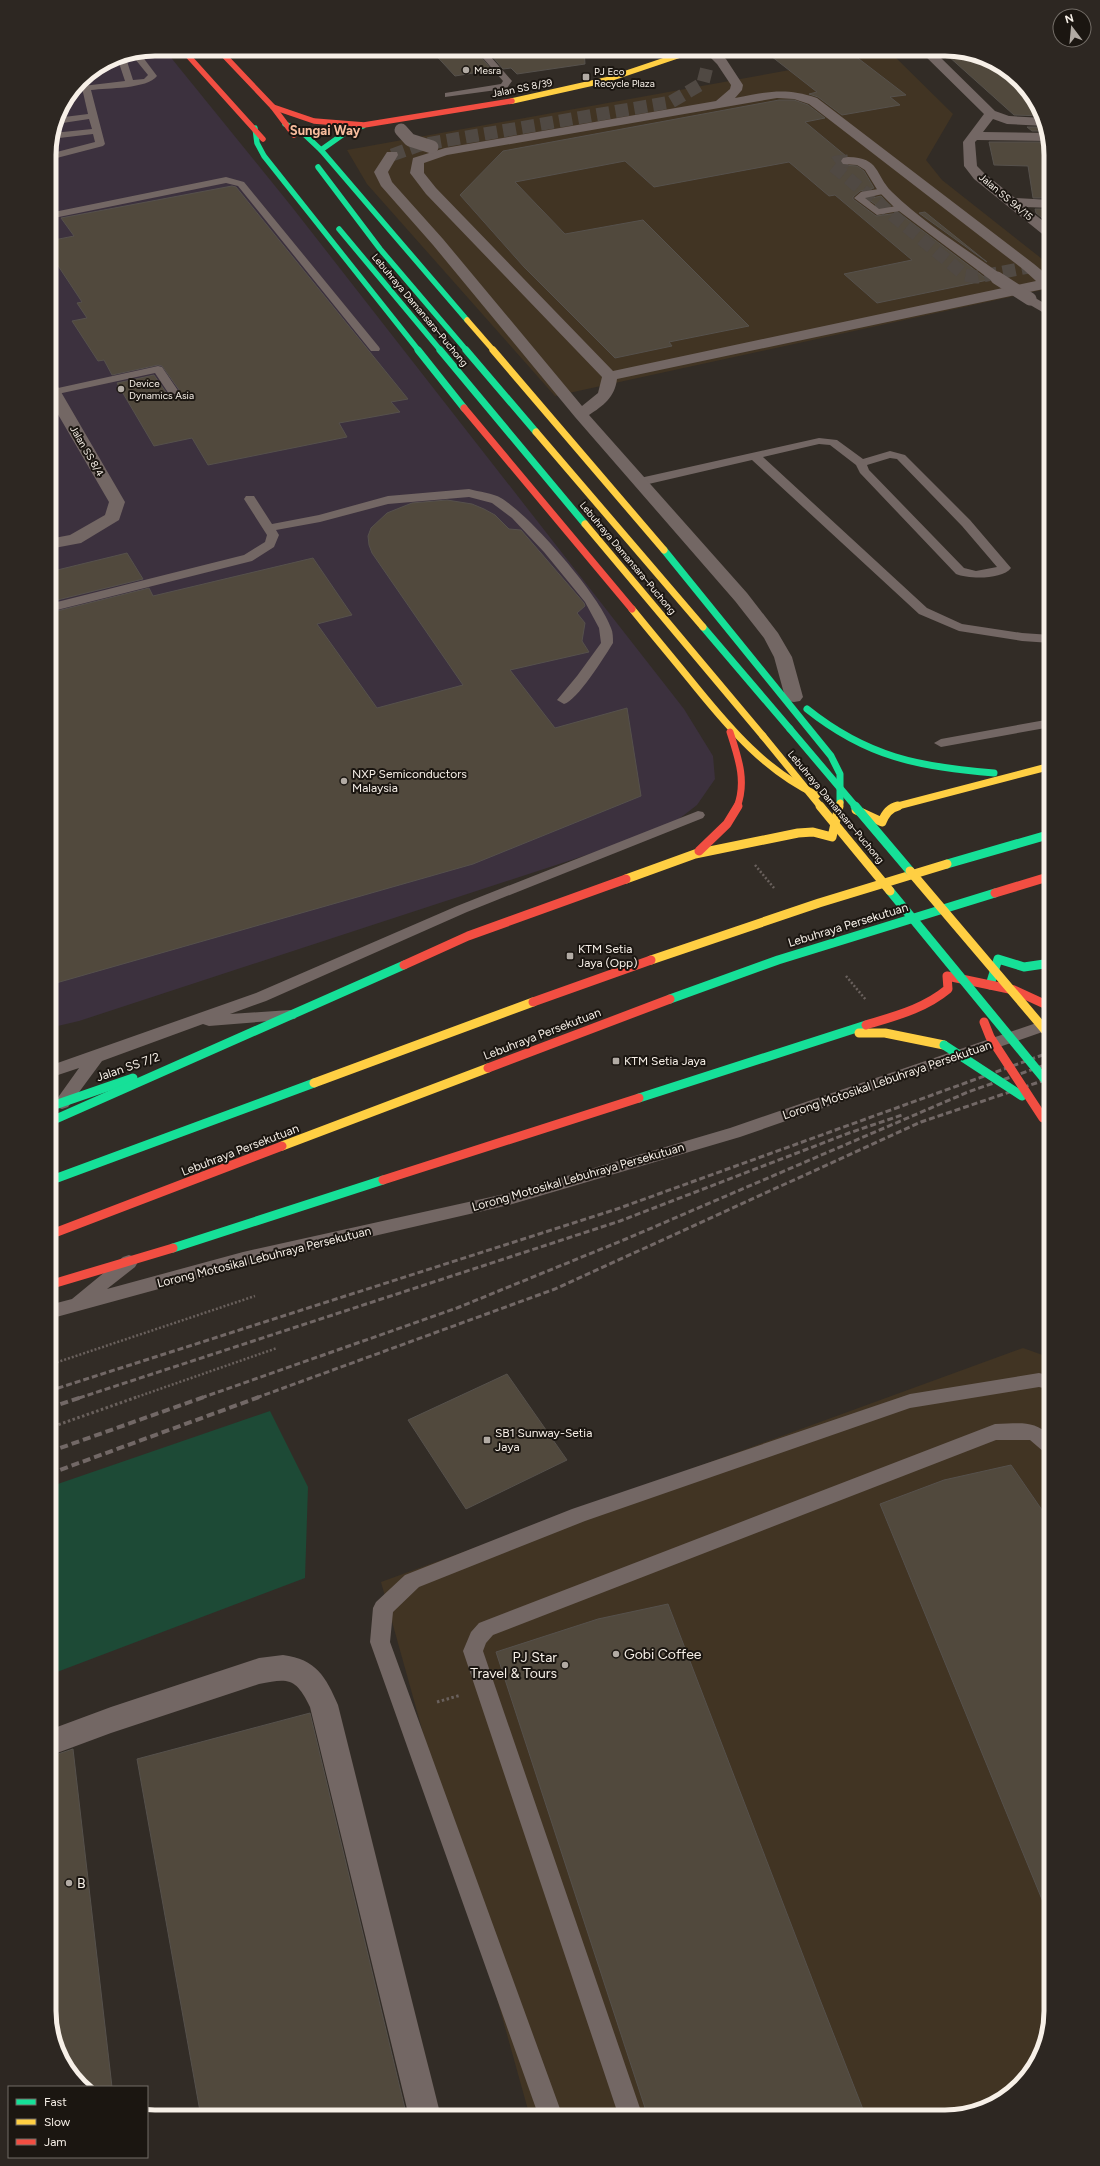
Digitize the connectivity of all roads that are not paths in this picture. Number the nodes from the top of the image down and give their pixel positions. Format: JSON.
{"nodes":[{"id":1,"x":188,"y":56,"type":"edge"},
{"id":2,"x":225,"y":56,"type":"edge"},
{"id":3,"x":485,"y":56,"type":"edge"},
{"id":4,"x":671,"y":56,"type":"edge"},
{"id":5,"x":706,"y":56,"type":"edge"},
{"id":6,"x":715,"y":56,"type":"edge"},
{"id":7,"x":931,"y":56,"type":"edge"},
{"id":8,"x":139,"y":58,"type":"edge"},
{"id":9,"x":123,"y":61,"type":"edge"},
{"id":10,"x":706,"y":63,"type":"tunnel mouth"},
{"id":11,"x":130,"y":83,"type":"junction"},
{"id":12,"x":85,"y":85,"type":"edge"},
{"id":13,"x":736,"y":87,"type":"junction"},
{"id":14,"x":86,"y":88,"type":"junction"},
{"id":15,"x":448,"y":95,"type":"dead end"},
{"id":16,"x":748,"y":99,"type":"junction"},
{"id":17,"x":720,"y":104,"type":"junction"},
{"id":18,"x":272,"y":107,"type":"junction"},
{"id":19,"x":991,"y":114,"type":"junction"},
{"id":20,"x":93,"y":116,"type":"junction"},
{"id":21,"x":63,"y":120,"type":"edge"},
{"id":22,"x":1038,"y":122,"type":"edge"},
{"id":23,"x":285,"y":124,"type":"junction"},
{"id":24,"x":1039,"y":124,"type":"edge"},
{"id":25,"x":364,"y":126,"type":"junction"},
{"id":26,"x":397,"y":126,"type":"junction"},
{"id":27,"x":254,"y":128,"type":"junction"},
{"id":28,"x":97,"y":131,"type":"junction"},
{"id":29,"x":58,"y":135,"type":"edge"},
{"id":30,"x":975,"y":136,"type":"junction"},
{"id":31,"x":1033,"y":137,"type":"junction"},
{"id":32,"x":1042,"y":137,"type":"edge"},
{"id":33,"x":300,"y":143,"type":"dead end"},
{"id":34,"x":269,"y":146,"type":"dead end"},
{"id":35,"x":322,"y":150,"type":"junction"},
{"id":36,"x":439,"y":150,"type":"junction"},
{"id":37,"x":56,"y":155,"type":"edge"},
{"id":38,"x":392,"y":155,"type":"tunnel mouth"},
{"id":39,"x":848,"y":161,"type":"tunnel mouth"},
{"id":40,"x":314,"y":162,"type":"dead end"},
{"id":41,"x":884,"y":191,"type":"junction"},
{"id":42,"x":1011,"y":202,"type":"junction"},
{"id":43,"x":1044,"y":204,"type":"edge"},
{"id":44,"x":902,"y":208,"type":"junction"},
{"id":45,"x":56,"y":215,"type":"edge"},
{"id":46,"x":334,"y":224,"type":"dead end"},
{"id":47,"x":1044,"y":228,"type":"edge"},
{"id":48,"x":1044,"y":308,"type":"edge"},
{"id":49,"x":375,"y":349,"type":"dead end"},
{"id":50,"x":610,"y":376,"type":"junction"},
{"id":51,"x":56,"y":387,"type":"edge"},
{"id":52,"x":173,"y":392,"type":"dead end"},
{"id":53,"x":56,"y":397,"type":"edge"},
{"id":54,"x":580,"y":414,"type":"junction"},
{"id":55,"x":755,"y":456,"type":"junction"},
{"id":56,"x":861,"y":463,"type":"junction"},
{"id":57,"x":640,"y":482,"type":"junction"},
{"id":58,"x":250,"y":499,"type":"dead end"},
{"id":59,"x":270,"y":528,"type":"junction"},
{"id":60,"x":56,"y":543,"type":"edge"},
{"id":61,"x":56,"y":606,"type":"edge"},
{"id":62,"x":1044,"y":639,"type":"edge"},
{"id":63,"x":755,"y":664,"type":"junction"},
{"id":64,"x":794,"y":697,"type":"junction"},
{"id":65,"x":564,"y":700,"type":"dead end"},
{"id":66,"x":725,"y":721,"type":"junction"},
{"id":67,"x":1044,"y":724,"type":"edge"},
{"id":68,"x":941,"y":743,"type":"dead end"},
{"id":69,"x":1044,"y":768,"type":"edge"},
{"id":70,"x":1018,"y":774,"type":"junction"},
{"id":71,"x":833,"y":801,"type":"junction"},
{"id":72,"x":698,"y":815,"type":"dead end"},
{"id":73,"x":1044,"y":836,"type":"edge"},
{"id":74,"x":695,"y":854,"type":"junction"},
{"id":75,"x":918,"y":864,"type":"dead end"},
{"id":76,"x":866,"y":878,"type":"dead end"},
{"id":77,"x":1044,"y":878,"type":"edge"},
{"id":78,"x":933,"y":882,"type":"dead end"},
{"id":79,"x":880,"y":895,"type":"dead end"},
{"id":80,"x":895,"y":913,"type":"dead end"},
{"id":81,"x":909,"y":930,"type":"dead end"},
{"id":82,"x":1044,"y":964,"type":"edge"},
{"id":83,"x":990,"y":985,"type":"junction"},
{"id":84,"x":1044,"y":1003,"type":"edge"},
{"id":85,"x":292,"y":1014,"type":"junction"},
{"id":86,"x":190,"y":1022,"type":"junction"},
{"id":87,"x":1044,"y":1025,"type":"edge"},
{"id":88,"x":1044,"y":1029,"type":"edge"},
{"id":89,"x":839,"y":1033,"type":"junction"},
{"id":90,"x":215,"y":1050,"type":"junction"},
{"id":91,"x":96,"y":1057,"type":"junction"},
{"id":92,"x":56,"y":1070,"type":"edge"},
{"id":93,"x":1044,"y":1078,"type":"edge"},
{"id":94,"x":56,"y":1105,"type":"edge"},
{"id":95,"x":1037,"y":1108,"type":"junction"},
{"id":96,"x":56,"y":1119,"type":"edge"},
{"id":97,"x":1044,"y":1119,"type":"edge"},
{"id":98,"x":56,"y":1178,"type":"edge"},
{"id":99,"x":56,"y":1232,"type":"edge"},
{"id":100,"x":131,"y":1261,"type":"junction"},
{"id":101,"x":56,"y":1283,"type":"edge"},
{"id":102,"x":76,"y":1305,"type":"junction"},
{"id":103,"x":56,"y":1310,"type":"edge"},
{"id":104,"x":1044,"y":1381,"type":"edge"},
{"id":105,"x":1044,"y":1441,"type":"edge"},
{"id":106,"x":56,"y":1740,"type":"edge"},
{"id":107,"x":423,"y":2110,"type":"edge"},
{"id":108,"x":548,"y":2110,"type":"edge"},
{"id":109,"x":629,"y":2110,"type":"edge"}],
"edges":[{"from":1,"to":27,"type":"main road"},
{"from":2,"to":18,"type":"main road"},
{"from":3,"to":15,"type":"lane"},
{"from":4,"to":26,"type":"main road","name":"Jalan SS 8/39"},
{"from":5,"to":10,"type":"street"},
{"from":6,"to":13,"type":"street"},
{"from":7,"to":19,"type":"street"},
{"from":8,"to":11,"type":"lane"},
{"from":9,"to":11,"type":"lane"},
{"from":11,"to":14,"type":"lane"},
{"from":12,"to":14,"type":"lane"},
{"from":13,"to":16,"type":"street"},
{"from":13,"to":17,"type":"street"},
{"from":14,"to":20,"type":"lane"},
{"from":16,"to":17,"type":"street"},
{"from":16,"to":50,"type":"street"},
{"from":17,"to":36,"type":"street"},
{"from":18,"to":23,"type":"main road"},
{"from":18,"to":25,"type":"main road","name":"Jalan SS 8/39"},
{"from":19,"to":22,"type":"street"},
{"from":19,"to":30,"type":"street","name":"Jalan SS 9A/15"},
{"from":20,"to":21,"type":"lane"},
{"from":20,"to":28,"type":"lane"},
{"from":23,"to":33,"type":"main road"},
{"from":23,"to":35,"type":"main road"},
{"from":24,"to":31,"type":"street"},
{"from":25,"to":26,"type":"main road","name":"Jalan SS 8/39"},
{"from":25,"to":35,"type":"main road","name":"Jalan SS 8/39"},
{"from":26,"to":36,"type":"street","bridge":true},
{"from":27,"to":34,"type":"main road"},
{"from":27,"to":66,"type":"main road"},
{"from":28,"to":29,"type":"lane"},
{"from":28,"to":37,"type":"lane"},
{"from":30,"to":31,"type":"street"},
{"from":30,"to":42,"type":"street","name":"Jalan SS 9A/15"},
{"from":31,"to":32,"type":"street"},
{"from":35,"to":63,"type":"main road"},
{"from":36,"to":50,"type":"street"},
{"from":38,"to":54,"type":"street"},
{"from":39,"to":41,"type":"street"},
{"from":40,"to":88,"type":"main road","name":"Lebuhraya Damansara–Puchong","bridge":true},
{"from":41,"to":44,"type":"street"},
{"from":41,"to":44,"type":"lane"},
{"from":42,"to":43,"type":"street"},
{"from":42,"to":47,"type":"street","name":"Jalan SS 9A/15"},
{"from":44,"to":48,"type":"street","bridge":true},
{"from":45,"to":49,"type":"lane"},
{"from":46,"to":93,"type":"main road","name":"Lebuhraya Damansara–Puchong","bridge":true},
{"from":50,"to":54,"type":"street"},
{"from":51,"to":52,"type":"lane"},
{"from":53,"to":60,"type":"street","name":"Jalan SS 8/4"},
{"from":54,"to":57,"type":"street"},
{"from":55,"to":56,"type":"lane"},
{"from":55,"to":57,"type":"lane"},
{"from":55,"to":62,"type":"lane"},
{"from":56,"to":56,"type":"lane"},
{"from":57,"to":64,"type":"street"},
{"from":58,"to":59,"type":"lane"},
{"from":59,"to":61,"type":"lane"},
{"from":59,"to":65,"type":"lane"},
{"from":63,"to":64,"type":"main road"},
{"from":63,"to":71,"type":"main road"},
{"from":64,"to":70,"type":"main road"},
{"from":66,"to":71,"type":"main road"},
{"from":66,"to":74,"type":"main road"},
{"from":67,"to":68,"type":"lane"},
{"from":69,"to":70,"type":"main road"},
{"from":70,"to":71,"type":"main road","bridge":true},
{"from":71,"to":74,"type":"main road"},
{"from":72,"to":86,"type":"lane"},
{"from":73,"to":98,"type":"main road"},
{"from":74,"to":85,"type":"main road"},
{"from":75,"to":78,"type":"main road"},
{"from":76,"to":79,"type":"main road"},
{"from":77,"to":99,"type":"main road","name":"Lebuhraya Persekutuan"},
{"from":80,"to":81,"type":"main road"},
{"from":82,"to":83,"type":"main road"},
{"from":83,"to":84,"type":"main road","bridge":true},
{"from":83,"to":89,"type":"main road"},
{"from":83,"to":95,"type":"main road","bridge":true},
{"from":85,"to":86,"type":"lane"},
{"from":85,"to":90,"type":"main road"},
{"from":86,"to":91,"type":"lane"},
{"from":87,"to":102,"type":"lane","name":"Lorong Motosikal Lebuhraya Persekutuan"},
{"from":89,"to":95,"type":"main road","bridge":true},
{"from":89,"to":100,"type":"main road"},
{"from":90,"to":94,"type":"main road","name":"Jalan SS 7/2"},
{"from":90,"to":96,"type":"main road"},
{"from":91,"to":92,"type":"lane"},
{"from":91,"to":94,"type":"lane"},
{"from":95,"to":97,"type":"main road","bridge":true},
{"from":100,"to":101,"type":"main road"},
{"from":100,"to":102,"type":"lane"},
{"from":102,"to":103,"type":"lane","name":"Lorong Motosikal Lebuhraya Persekutuan"},
{"from":104,"to":108,"type":"lane"},
{"from":105,"to":109,"type":"lane"},
{"from":106,"to":107,"type":"street"}]}
